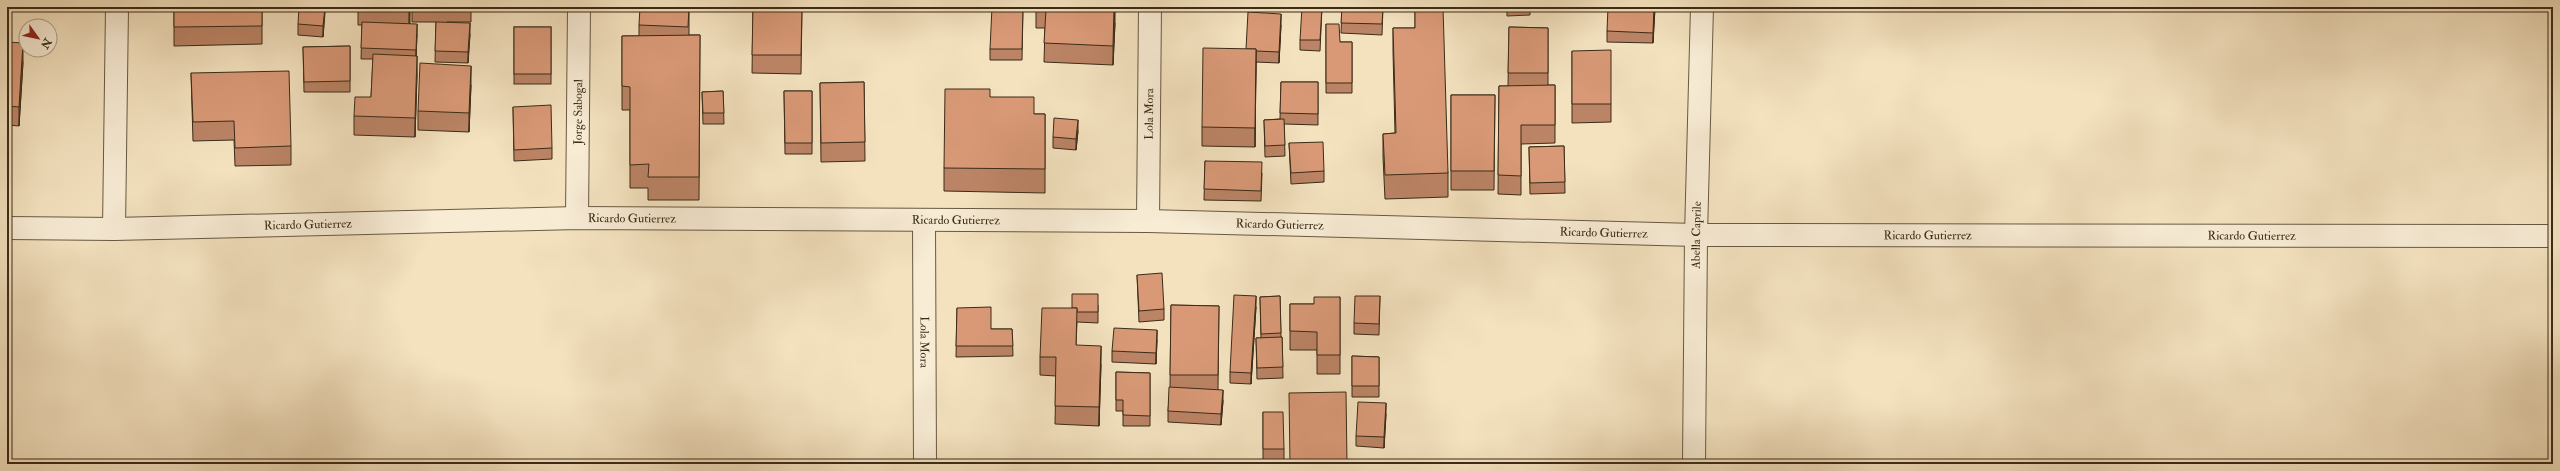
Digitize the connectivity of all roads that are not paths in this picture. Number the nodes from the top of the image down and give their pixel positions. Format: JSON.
{"nodes":[{"id":1,"x":117,"y":7,"type":"edge"},
{"id":2,"x":579,"y":7,"type":"edge"},
{"id":3,"x":1150,"y":7,"type":"edge"},
{"id":4,"x":1702,"y":7,"type":"edge"},
{"id":5,"x":577,"y":218,"type":"junction"},
{"id":6,"x":924,"y":221,"type":"junction"},
{"id":7,"x":1148,"y":222,"type":"junction"},
{"id":8,"x":7,"y":228,"type":"edge"},
{"id":9,"x":114,"y":229,"type":"junction"},
{"id":10,"x":1696,"y":235,"type":"junction"},
{"id":11,"x":2553,"y":236,"type":"edge"},
{"id":12,"x":925,"y":464,"type":"edge"},
{"id":13,"x":1694,"y":464,"type":"edge"}],
"edges":[{"from":1,"to":9,"type":"street"},
{"from":2,"to":5,"type":"street","name":"Jorge Sabogal"},
{"from":3,"to":7,"type":"street","name":"Lola Mora"},
{"from":4,"to":10,"type":"street","name":"Abella Caprile"},
{"from":5,"to":6,"type":"street","name":"Ricardo Gutierrez"},
{"from":5,"to":9,"type":"street","name":"Ricardo Gutierrez"},
{"from":6,"to":7,"type":"street","name":"Ricardo Gutierrez"},
{"from":6,"to":12,"type":"street","name":"Lola Mora"},
{"from":7,"to":10,"type":"street","name":"Ricardo Gutierrez"},
{"from":8,"to":9,"type":"street","name":"Ricardo Gutierrez"},
{"from":10,"to":11,"type":"street","name":"Ricardo Gutierrez"},
{"from":10,"to":13,"type":"street","name":"Abella Caprile"}]}
